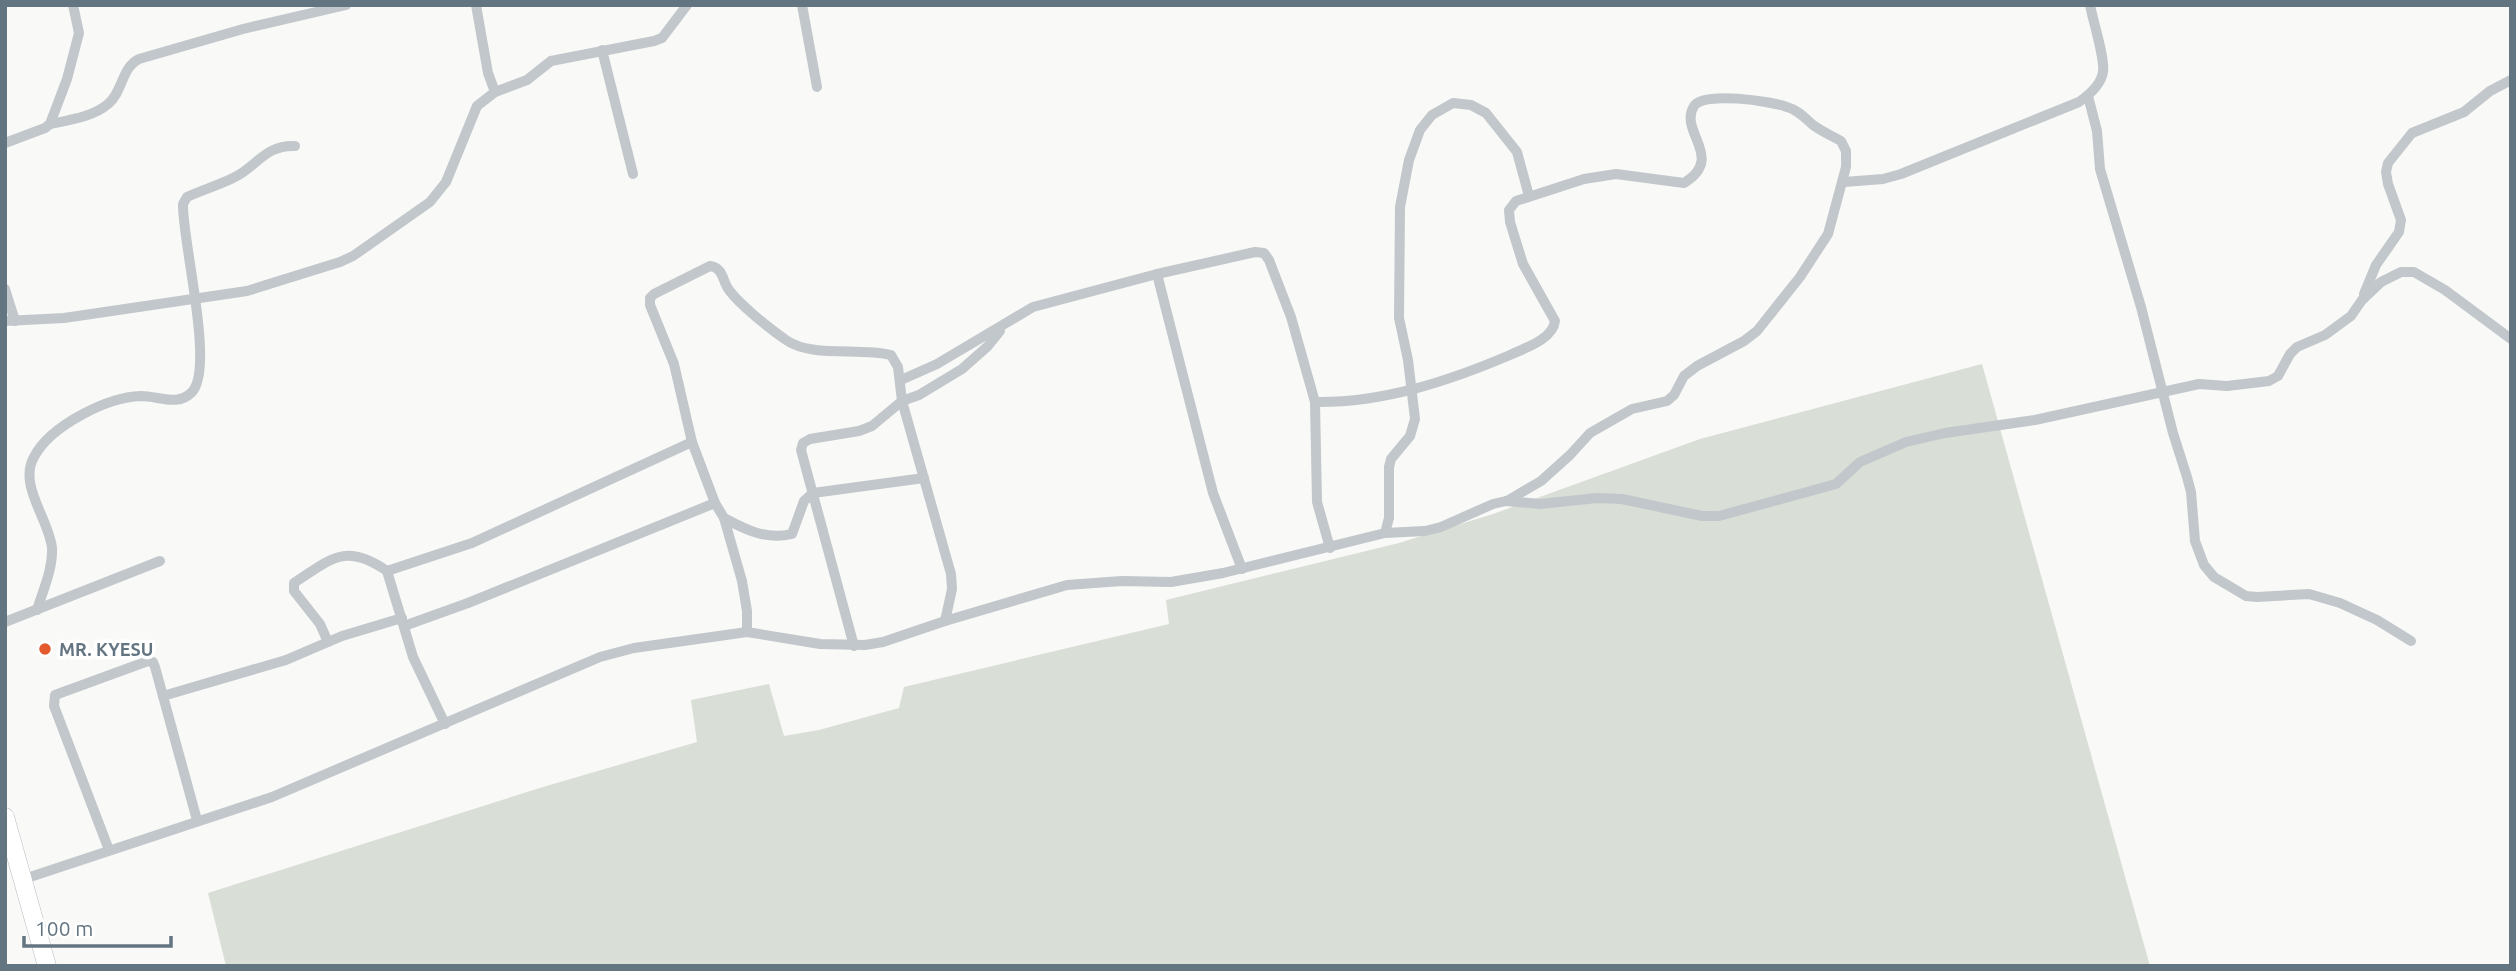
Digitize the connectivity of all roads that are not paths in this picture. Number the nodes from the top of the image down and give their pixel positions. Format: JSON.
{"nodes":[{"id":1,"x":74,"y":5,"type":"edge"},
{"id":2,"x":346,"y":5,"type":"edge"},
{"id":3,"x":476,"y":5,"type":"edge"},
{"id":4,"x":687,"y":5,"type":"edge"},
{"id":5,"x":2090,"y":5,"type":"edge"},
{"id":6,"x":804,"y":6,"type":"edge"},
{"id":7,"x":602,"y":50,"type":"junction"},
{"id":8,"x":2511,"y":80,"type":"edge"},
{"id":9,"x":817,"y":88,"type":"dead end"},
{"id":10,"x":495,"y":92,"type":"junction"},
{"id":11,"x":2088,"y":96,"type":"junction"},
{"id":12,"x":50,"y":124,"type":"junction"},
{"id":13,"x":5,"y":143,"type":"edge"},
{"id":14,"x":295,"y":146,"type":"dead end"},
{"id":15,"x":633,"y":174,"type":"dead end"},
{"id":16,"x":1844,"y":182,"type":"junction"},
{"id":17,"x":1529,"y":196,"type":"junction"},
{"id":18,"x":1157,"y":274,"type":"junction"},
{"id":19,"x":5,"y":289,"type":"edge"},
{"id":20,"x":196,"y":298,"type":"junction"},
{"id":21,"x":2362,"y":300,"type":"junction"},
{"id":22,"x":10,"y":321,"type":"edge"},
{"id":23,"x":1007,"y":323,"type":"junction"},
{"id":24,"x":2511,"y":339,"type":"edge"},
{"id":25,"x":901,"y":380,"type":"junction"},
{"id":26,"x":1410,"y":389,"type":"junction"},
{"id":27,"x":2162,"y":392,"type":"junction"},
{"id":28,"x":902,"y":401,"type":"junction"},
{"id":29,"x":1315,"y":402,"type":"junction"},
{"id":30,"x":692,"y":442,"type":"junction"},
{"id":31,"x":925,"y":478,"type":"junction"},
{"id":32,"x":813,"y":493,"type":"junction"},
{"id":33,"x":1506,"y":501,"type":"junction"},
{"id":34,"x":715,"y":503,"type":"junction"},
{"id":35,"x":724,"y":518,"type":"junction"},
{"id":36,"x":1385,"y":533,"type":"junction"},
{"id":37,"x":1330,"y":548,"type":"junction"},
{"id":38,"x":160,"y":561,"type":"dead end"},
{"id":39,"x":1242,"y":569,"type":"junction"},
{"id":40,"x":387,"y":571,"type":"junction"},
{"id":41,"x":37,"y":610,"type":"junction"},
{"id":42,"x":944,"y":621,"type":"junction"},
{"id":43,"x":5,"y":622,"type":"edge"},
{"id":44,"x":403,"y":622,"type":"junction"},
{"id":45,"x":747,"y":632,"type":"junction"},
{"id":46,"x":2411,"y":641,"type":"dead end"},
{"id":47,"x":328,"y":642,"type":"junction"},
{"id":48,"x":855,"y":646,"type":"junction"},
{"id":49,"x":163,"y":696,"type":"junction"},
{"id":50,"x":445,"y":724,"type":"junction"},
{"id":51,"x":5,"y":817,"type":"edge"},
{"id":52,"x":197,"y":821,"type":"junction"},
{"id":53,"x":109,"y":850,"type":"junction"},
{"id":54,"x":11,"y":859,"type":"edge"},
{"id":55,"x":24,"y":878,"type":"junction"},
{"id":56,"x":47,"y":966,"type":"edge"}],
"edges":[{"from":1,"to":12,"type":"street"},
{"from":2,"to":12,"type":"street"},
{"from":3,"to":10,"type":"street"},
{"from":4,"to":7,"type":"street"},
{"from":5,"to":11,"type":"street"},
{"from":6,"to":9,"type":"street"},
{"from":7,"to":10,"type":"street"},
{"from":7,"to":15,"type":"street"},
{"from":8,"to":21,"type":"street"},
{"from":10,"to":20,"type":"street"},
{"from":11,"to":16,"type":"street"},
{"from":11,"to":27,"type":"street"},
{"from":12,"to":13,"type":"street"},
{"from":14,"to":20,"type":"street"},
{"from":16,"to":17,"type":"street"},
{"from":16,"to":33,"type":"street"},
{"from":17,"to":26,"type":"street"},
{"from":17,"to":26,"type":"street"},
{"from":18,"to":23,"type":"street"},
{"from":18,"to":29,"type":"street"},
{"from":18,"to":39,"type":"street"},
{"from":19,"to":22,"type":"street"},
{"from":20,"to":22,"type":"street"},
{"from":20,"to":41,"type":"street"},
{"from":21,"to":24,"type":"street"},
{"from":21,"to":27,"type":"street"},
{"from":23,"to":25,"type":"street"},
{"from":23,"to":28,"type":"street"},
{"from":25,"to":28,"type":"street"},
{"from":25,"to":30,"type":"street"},
{"from":26,"to":29,"type":"street"},
{"from":26,"to":36,"type":"street"},
{"from":27,"to":33,"type":"street"},
{"from":27,"to":46,"type":"street"},
{"from":28,"to":31,"type":"street"},
{"from":28,"to":32,"type":"street"},
{"from":29,"to":37,"type":"street"},
{"from":30,"to":34,"type":"street"},
{"from":30,"to":40,"type":"street"},
{"from":31,"to":32,"type":"street"},
{"from":31,"to":42,"type":"street"},
{"from":32,"to":35,"type":"street"},
{"from":32,"to":48,"type":"street"},
{"from":33,"to":36,"type":"street"},
{"from":34,"to":35,"type":"street"},
{"from":34,"to":44,"type":"street"},
{"from":35,"to":45,"type":"street"},
{"from":36,"to":37,"type":"street"},
{"from":37,"to":39,"type":"street"},
{"from":38,"to":41,"type":"street"},
{"from":39,"to":42,"type":"street"},
{"from":40,"to":44,"type":"street"},
{"from":40,"to":47,"type":"street"},
{"from":41,"to":43,"type":"street"},
{"from":42,"to":48,"type":"street"},
{"from":44,"to":47,"type":"street"},
{"from":44,"to":50,"type":"street"},
{"from":45,"to":48,"type":"street"},
{"from":45,"to":50,"type":"street"},
{"from":47,"to":49,"type":"street"},
{"from":49,"to":52,"type":"street"},
{"from":49,"to":53,"type":"street"},
{"from":50,"to":52,"type":"street"},
{"from":51,"to":54,"type":"highway"},
{"from":52,"to":53,"type":"street"},
{"from":53,"to":55,"type":"street"},
{"from":54,"to":55,"type":"highway"},
{"from":55,"to":56,"type":"highway"}]}
